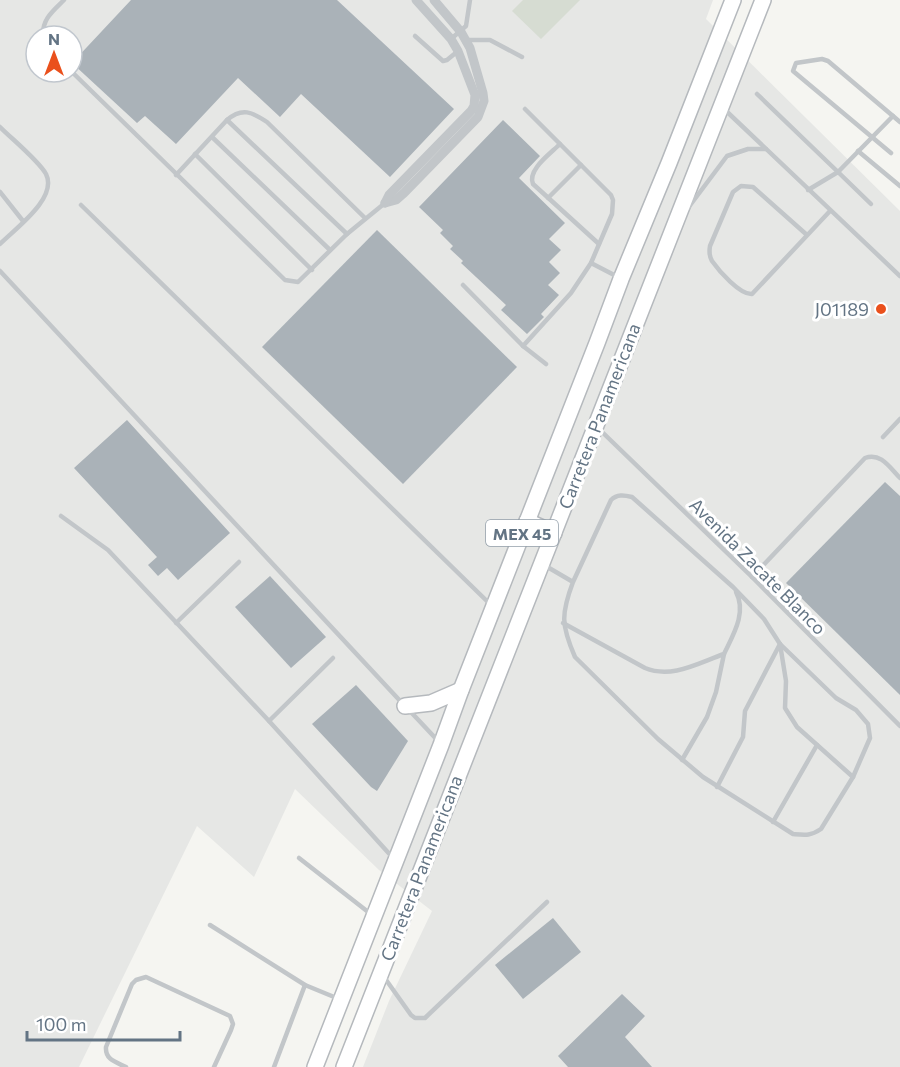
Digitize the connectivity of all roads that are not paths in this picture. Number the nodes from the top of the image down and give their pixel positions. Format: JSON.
{"nodes":[{"id":1,"x":64,"y":0,"type":"edge"},
{"id":2,"x":416,"y":0,"type":"edge"},
{"id":3,"x":434,"y":0,"type":"edge"},
{"id":4,"x":470,"y":0,"type":"edge"},
{"id":5,"x":733,"y":0,"type":"edge"},
{"id":6,"x":763,"y":0,"type":"edge"},
{"id":7,"x":45,"y":24,"type":"edge"},
{"id":8,"x":415,"y":36,"type":"dead end"},
{"id":9,"x":464,"y":36,"type":"junction"},
{"id":10,"x":451,"y":39,"type":"junction"},
{"id":11,"x":458,"y":51,"type":"junction"},
{"id":12,"x":522,"y":57,"type":"dead end"},
{"id":13,"x":84,"y":84,"type":"edge"},
{"id":14,"x":758,"y":94,"type":"dead end"},
{"id":15,"x":721,"y":106,"type":"junction"},
{"id":16,"x":525,"y":109,"type":"dead end"},
{"id":17,"x":893,"y":116,"type":"junction"},
{"id":18,"x":227,"y":120,"type":"junction"},
{"id":19,"x":900,"y":122,"type":"edge"},
{"id":20,"x":0,"y":127,"type":"edge"},
{"id":21,"x":212,"y":137,"type":"junction"},
{"id":22,"x":872,"y":137,"type":"junction"},
{"id":23,"x":560,"y":144,"type":"junction"},
{"id":24,"x":767,"y":149,"type":"junction"},
{"id":25,"x":858,"y":151,"type":"junction"},
{"id":26,"x":891,"y":153,"type":"dead end"},
{"id":27,"x":195,"y":154,"type":"junction"},
{"id":28,"x":581,"y":165,"type":"junction"},
{"id":29,"x":838,"y":172,"type":"junction"},
{"id":30,"x":176,"y":175,"type":"junction"},
{"id":31,"x":900,"y":186,"type":"edge"},
{"id":32,"x":808,"y":190,"type":"junction"},
{"id":33,"x":0,"y":192,"type":"edge"},
{"id":34,"x":548,"y":198,"type":"junction"},
{"id":35,"x":385,"y":203,"type":"junction"},
{"id":36,"x":871,"y":204,"type":"dead end"},
{"id":37,"x":81,"y":205,"type":"dead end"},
{"id":38,"x":830,"y":211,"type":"junction"},
{"id":39,"x":366,"y":218,"type":"junction"},
{"id":40,"x":23,"y":221,"type":"junction"},
{"id":41,"x":675,"y":225,"type":"junction"},
{"id":42,"x":347,"y":234,"type":"junction"},
{"id":43,"x":807,"y":235,"type":"junction"},
{"id":44,"x":0,"y":244,"type":"edge"},
{"id":45,"x":599,"y":244,"type":"junction"},
{"id":46,"x":330,"y":250,"type":"junction"},
{"id":47,"x":591,"y":263,"type":"junction"},
{"id":48,"x":312,"y":270,"type":"junction"},
{"id":49,"x":0,"y":271,"type":"edge"},
{"id":50,"x":900,"y":276,"type":"edge"},
{"id":51,"x":621,"y":279,"type":"junction"},
{"id":52,"x":463,"y":285,"type":"dead end"},
{"id":53,"x":523,"y":346,"type":"junction"},
{"id":54,"x":546,"y":364,"type":"dead end"},
{"id":55,"x":900,"y":419,"type":"edge"},
{"id":56,"x":595,"y":426,"type":"junction"},
{"id":57,"x":883,"y":437,"type":"dead end"},
{"id":58,"x":900,"y":478,"type":"edge"},
{"id":59,"x":61,"y":516,"type":"dead end"},
{"id":60,"x":527,"y":520,"type":"junction"},
{"id":61,"x":554,"y":533,"type":"junction"},
{"id":62,"x":239,"y":562,"type":"dead end"},
{"id":63,"x":541,"y":564,"type":"junction"},
{"id":64,"x":752,"y":577,"type":"junction"},
{"id":65,"x":573,"y":582,"type":"junction"},
{"id":66,"x":733,"y":587,"type":"junction"},
{"id":67,"x":494,"y":608,"type":"junction"},
{"id":68,"x":563,"y":623,"type":"junction"},
{"id":69,"x":176,"y":624,"type":"junction"},
{"id":70,"x":780,"y":644,"type":"junction"},
{"id":71,"x":724,"y":654,"type":"junction"},
{"id":72,"x":333,"y":658,"type":"dead end"},
{"id":73,"x":460,"y":690,"type":"junction"},
{"id":74,"x":405,"y":705,"type":"junction"},
{"id":75,"x":269,"y":721,"type":"junction"},
{"id":76,"x":900,"y":726,"type":"edge"},
{"id":77,"x":441,"y":745,"type":"junction"},
{"id":78,"x":817,"y":745,"type":"junction"},
{"id":79,"x":682,"y":760,"type":"junction"},
{"id":80,"x":852,"y":777,"type":"junction"},
{"id":81,"x":717,"y":786,"type":"junction"},
{"id":82,"x":773,"y":822,"type":"junction"},
{"id":83,"x":299,"y":858,"type":"dead end"},
{"id":84,"x":396,"y":861,"type":"junction"},
{"id":85,"x":547,"y":902,"type":"dead end"},
{"id":86,"x":374,"y":917,"type":"junction"},
{"id":87,"x":210,"y":925,"type":"dead end"},
{"id":88,"x":381,"y":972,"type":"junction"},
{"id":89,"x":305,"y":985,"type":"junction"},
{"id":90,"x":341,"y":1000,"type":"junction"},
{"id":91,"x":126,"y":1067,"type":"edge"},
{"id":92,"x":214,"y":1067,"type":"edge"},
{"id":93,"x":274,"y":1067,"type":"edge"},
{"id":94,"x":315,"y":1067,"type":"edge"},
{"id":95,"x":344,"y":1067,"type":"edge"}],
"edges":[{"from":1,"to":7,"type":"lane"},
{"from":2,"to":10,"type":"street"},
{"from":3,"to":9,"type":"street"},
{"from":4,"to":9,"type":"lane"},
{"from":5,"to":51,"type":"main road","name":"Carretera Panamericana","number":"MEX 45"},
{"from":6,"to":15,"type":"main road","name":"Carretera Panamericana","number":"MEX 45"},
{"from":8,"to":11,"type":"lane"},
{"from":9,"to":10,"type":"lane"},
{"from":9,"to":12,"type":"lane"},
{"from":9,"to":35,"type":"street"},
{"from":10,"to":11,"type":"street"},
{"from":11,"to":35,"type":"street"},
{"from":13,"to":30,"type":"lane"},
{"from":14,"to":29,"type":"lane"},
{"from":15,"to":24,"type":"lane"},
{"from":15,"to":41,"type":"main road","name":"Carretera Panamericana","number":"MEX 45"},
{"from":16,"to":23,"type":"lane"},
{"from":17,"to":19,"type":"lane"},
{"from":17,"to":22,"type":"lane"},
{"from":17,"to":22,"type":"lane"},
{"from":18,"to":21,"type":"lane"},
{"from":18,"to":39,"type":"lane"},
{"from":18,"to":42,"type":"lane"},
{"from":20,"to":40,"type":"lane"},
{"from":21,"to":27,"type":"lane"},
{"from":21,"to":46,"type":"lane"},
{"from":22,"to":25,"type":"lane"},
{"from":22,"to":26,"type":"lane"},
{"from":23,"to":28,"type":"lane"},
{"from":23,"to":34,"type":"lane"},
{"from":24,"to":32,"type":"lane"},
{"from":24,"to":41,"type":"lane"},
{"from":25,"to":29,"type":"lane"},
{"from":25,"to":31,"type":"lane"},
{"from":27,"to":30,"type":"lane"},
{"from":27,"to":48,"type":"lane"},
{"from":28,"to":34,"type":"lane"},
{"from":28,"to":45,"type":"lane"},
{"from":29,"to":32,"type":"lane"},
{"from":29,"to":36,"type":"lane"},
{"from":30,"to":48,"type":"lane"},
{"from":32,"to":38,"type":"lane"},
{"from":33,"to":40,"type":"lane"},
{"from":34,"to":45,"type":"lane"},
{"from":35,"to":39,"type":"lane"},
{"from":37,"to":67,"type":"lane"},
{"from":38,"to":43,"type":"lane"},
{"from":38,"to":50,"type":"lane"},
{"from":39,"to":42,"type":"lane"},
{"from":40,"to":44,"type":"lane"},
{"from":41,"to":56,"type":"main road","name":"Carretera Panamericana","number":"MEX 45"},
{"from":42,"to":46,"type":"lane"},
{"from":43,"to":43,"type":"lane"},
{"from":45,"to":47,"type":"lane"},
{"from":46,"to":48,"type":"lane"},
{"from":47,"to":51,"type":"lane"},
{"from":47,"to":53,"type":"lane"},
{"from":49,"to":74,"type":"lane"},
{"from":51,"to":60,"type":"main road","name":"Carretera Panamericana","number":"MEX 45"},
{"from":52,"to":53,"type":"lane"},
{"from":53,"to":54,"type":"lane"},
{"from":55,"to":57,"type":"lane"},
{"from":56,"to":61,"type":"main road","name":"Carretera Panamericana","number":"MEX 45"},
{"from":56,"to":64,"type":"lane","name":"Avenida Zacate Blanco"},
{"from":58,"to":64,"type":"lane"},
{"from":59,"to":69,"type":"lane"},
{"from":60,"to":61,"type":"main road"},
{"from":60,"to":67,"type":"main road","name":"Carretera Panamericana","number":"MEX 45"},
{"from":61,"to":63,"type":"main road","name":"Carretera Panamericana","number":"MEX 45"},
{"from":62,"to":69,"type":"lane"},
{"from":63,"to":65,"type":"lane"},
{"from":63,"to":88,"type":"main road","name":"Carretera Panamericana","number":"MEX 45"},
{"from":64,"to":76,"type":"lane","name":"Avenida Zacate Blanco"},
{"from":65,"to":66,"type":"lane"},
{"from":65,"to":68,"type":"lane"},
{"from":66,"to":70,"type":"lane"},
{"from":66,"to":71,"type":"lane"},
{"from":67,"to":73,"type":"main road","name":"Carretera Panamericana","number":"MEX 45"},
{"from":68,"to":71,"type":"lane"},
{"from":68,"to":79,"type":"lane"},
{"from":69,"to":75,"type":"lane"},
{"from":70,"to":78,"type":"lane"},
{"from":70,"to":80,"type":"lane"},
{"from":70,"to":81,"type":"lane"},
{"from":71,"to":79,"type":"lane"},
{"from":72,"to":75,"type":"lane"},
{"from":73,"to":74,"type":"main road"},
{"from":73,"to":77,"type":"main road","name":"Carretera Panamericana","number":"MEX 45"},
{"from":74,"to":77,"type":"lane"},
{"from":75,"to":84,"type":"lane"},
{"from":77,"to":84,"type":"main road","name":"Carretera Panamericana","number":"MEX 45"},
{"from":78,"to":80,"type":"lane"},
{"from":78,"to":82,"type":"lane"},
{"from":79,"to":81,"type":"lane"},
{"from":80,"to":82,"type":"lane"},
{"from":81,"to":82,"type":"lane"},
{"from":83,"to":86,"type":"lane"},
{"from":84,"to":86,"type":"main road","name":"Carretera Panamericana","number":"MEX 45"},
{"from":85,"to":88,"type":"lane"},
{"from":86,"to":90,"type":"main road","name":"Carretera Panamericana","number":"MEX 45"},
{"from":87,"to":89,"type":"lane"},
{"from":88,"to":95,"type":"main road","name":"Carretera Panamericana","number":"MEX 45"},
{"from":89,"to":90,"type":"lane"},
{"from":89,"to":93,"type":"lane"},
{"from":90,"to":94,"type":"main road","name":"Carretera Panamericana","number":"MEX 45"},
{"from":91,"to":92,"type":"lane"}]}
